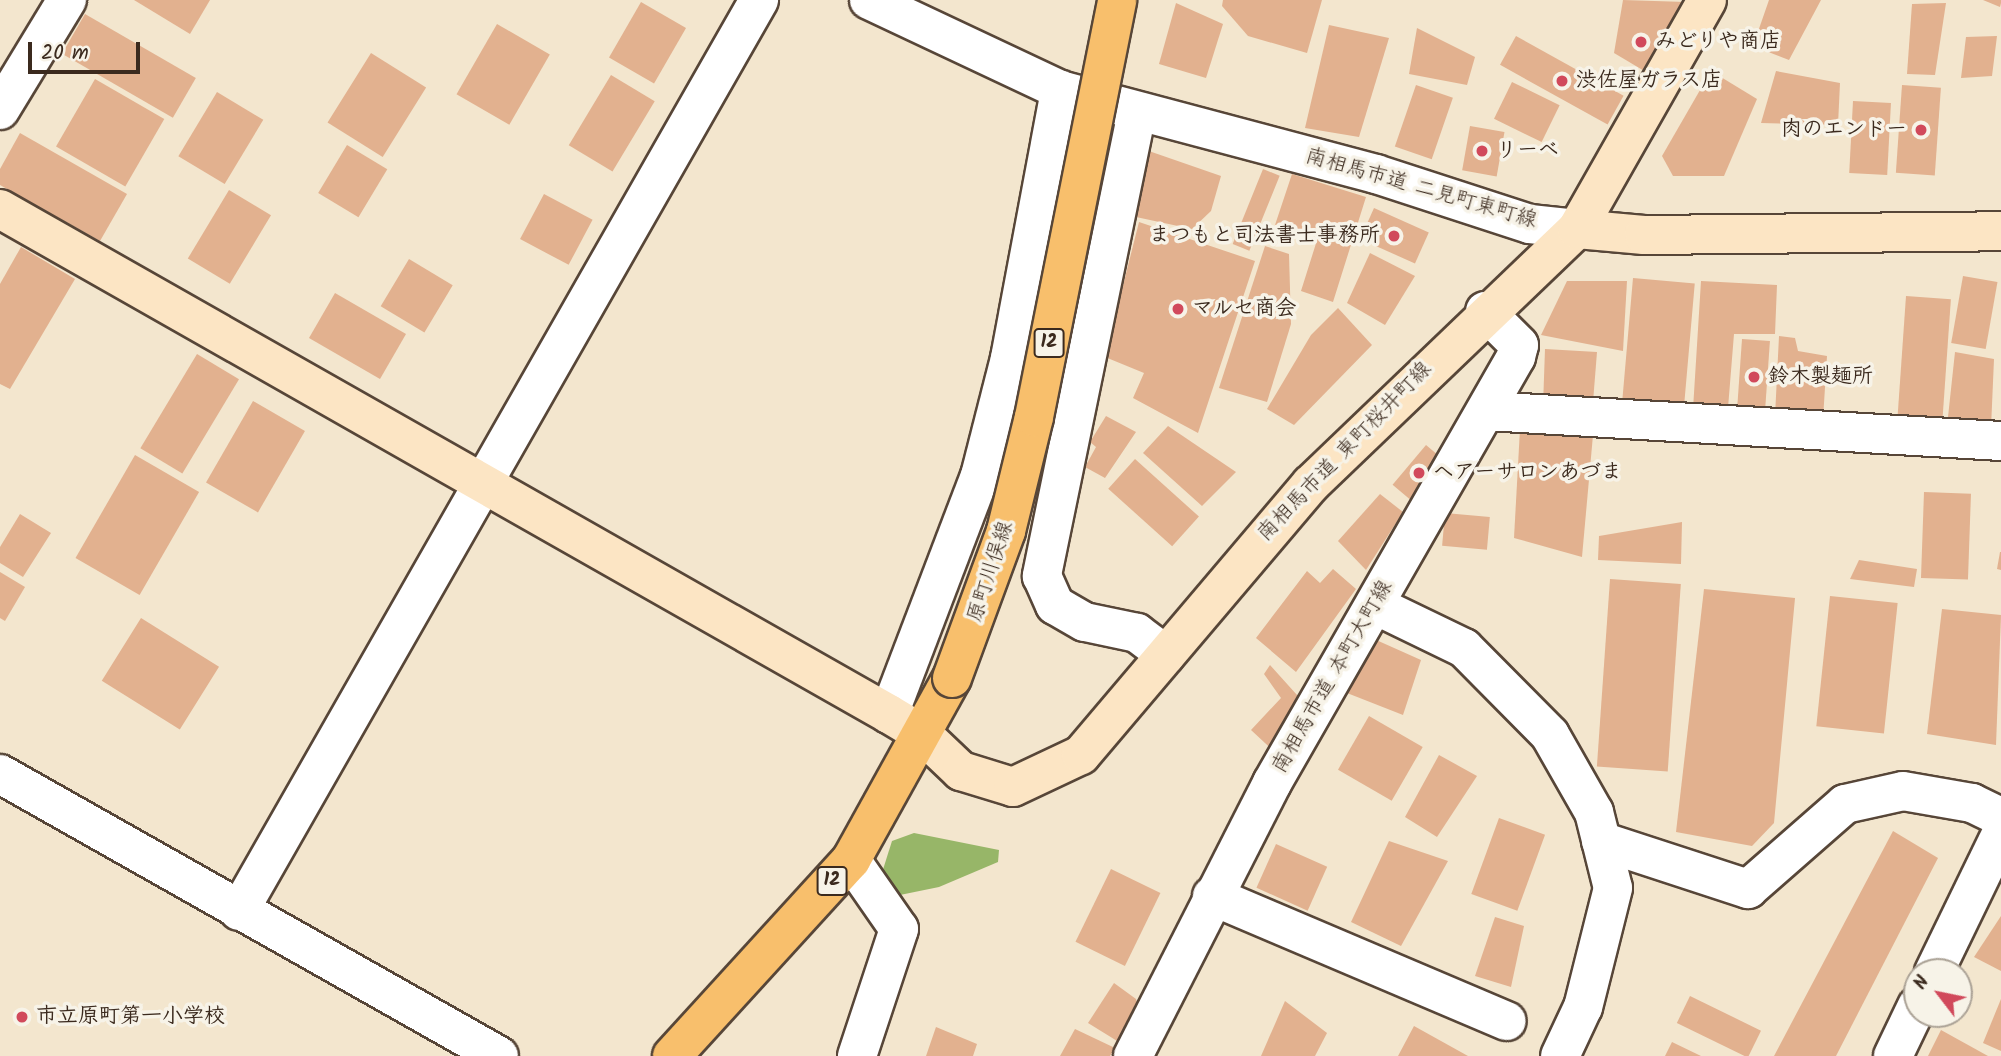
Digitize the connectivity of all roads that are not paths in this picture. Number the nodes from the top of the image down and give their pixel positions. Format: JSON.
{"nodes":[{"id":1,"x":67,"y":0,"type":"edge"},
{"id":2,"x":759,"y":0,"type":"edge"},
{"id":3,"x":869,"y":0,"type":"edge"},
{"id":4,"x":1101,"y":0,"type":"edge"},
{"id":5,"x":1117,"y":0,"type":"edge"},
{"id":6,"x":1134,"y":0,"type":"edge"},
{"id":7,"x":1707,"y":0,"type":"edge"},
{"id":8,"x":1098,"y":101,"type":"junction"},
{"id":9,"x":0,"y":110,"type":"edge"},
{"id":10,"x":0,"y":209,"type":"edge"},
{"id":11,"x":1577,"y":229,"type":"junction"},
{"id":12,"x":2001,"y":231,"type":"edge"},
{"id":13,"x":1485,"y":311,"type":"junction"},
{"id":14,"x":1487,"y":411,"type":"junction"},
{"id":15,"x":2001,"y":441,"type":"edge"},
{"id":16,"x":479,"y":482,"type":"junction"},
{"id":17,"x":1375,"y":605,"type":"junction"},
{"id":18,"x":1166,"y":655,"type":"junction"},
{"id":19,"x":889,"y":714,"type":"junction"},
{"id":20,"x":922,"y":734,"type":"junction"},
{"id":21,"x":0,"y":774,"type":"edge"},
{"id":22,"x":2001,"y":817,"type":"edge"},
{"id":23,"x":2001,"y":834,"type":"edge"},
{"id":24,"x":1601,"y":841,"type":"junction"},
{"id":25,"x":851,"y":860,"type":"junction"},
{"id":26,"x":1212,"y":896,"type":"junction"},
{"id":27,"x":239,"y":911,"type":"junction"},
{"id":28,"x":1941,"y":958,"type":"edge"},
{"id":29,"x":1507,"y":1021,"type":"dead end"},
{"id":30,"x":1906,"y":1028,"type":"edge"},
{"id":31,"x":499,"y":1056,"type":"edge"},
{"id":32,"x":672,"y":1056,"type":"edge"},
{"id":33,"x":857,"y":1056,"type":"edge"},
{"id":34,"x":1133,"y":1056,"type":"edge"},
{"id":35,"x":1560,"y":1056,"type":"edge"},
{"id":36,"x":1893,"y":1056,"type":"edge"}],
"edges":[{"from":1,"to":9,"type":"street"},
{"from":2,"to":16,"type":"street"},
{"from":3,"to":8,"type":"street","name":"南相馬市道 二見町東町線"},
{"from":4,"to":8,"type":"street"},
{"from":5,"to":20,"type":"main road","name":"原町川俣線","number":"12","bridge":true},
{"from":6,"to":8,"type":"street"},
{"from":7,"to":11,"type":"street","name":"南相馬市道 東町桜井町線"},
{"from":8,"to":11,"type":"street","name":"南相馬市道 二見町東町線"},
{"from":8,"to":18,"type":"street"},
{"from":8,"to":19,"type":"street"},
{"from":10,"to":16,"type":"street","name":"南相馬市道 東町桜井町線"},
{"from":11,"to":12,"type":"street","name":"南相馬市道 二見町東町線"},
{"from":11,"to":13,"type":"street","name":"南相馬市道 東町桜井町線"},
{"from":13,"to":14,"type":"street","name":"南相馬市道 本町大町線"},
{"from":13,"to":18,"type":"street","name":"南相馬市道 東町桜井町線"},
{"from":14,"to":15,"type":"street"},
{"from":14,"to":17,"type":"street","name":"南相馬市道 本町大町線"},
{"from":16,"to":19,"type":"street","name":"南相馬市道 東町桜井町線"},
{"from":16,"to":27,"type":"street"},
{"from":17,"to":24,"type":"street"},
{"from":17,"to":26,"type":"street","name":"南相馬市道 本町大町線"},
{"from":18,"to":20,"type":"street","name":"南相馬市道 東町桜井町線"},
{"from":19,"to":20,"type":"street","name":"南相馬市道 東町桜井町線"},
{"from":20,"to":25,"type":"main road","name":"原町川俣線","number":"12"},
{"from":21,"to":27,"type":"street"},
{"from":22,"to":24,"type":"street"},
{"from":23,"to":28,"type":"street"},
{"from":24,"to":35,"type":"street"},
{"from":25,"to":32,"type":"main road","name":"原町川俣線","number":"12"},
{"from":25,"to":33,"type":"street"},
{"from":26,"to":29,"type":"street"},
{"from":26,"to":34,"type":"street","name":"南相馬市道 本町大町線"},
{"from":27,"to":31,"type":"street"},
{"from":30,"to":36,"type":"street"}]}
